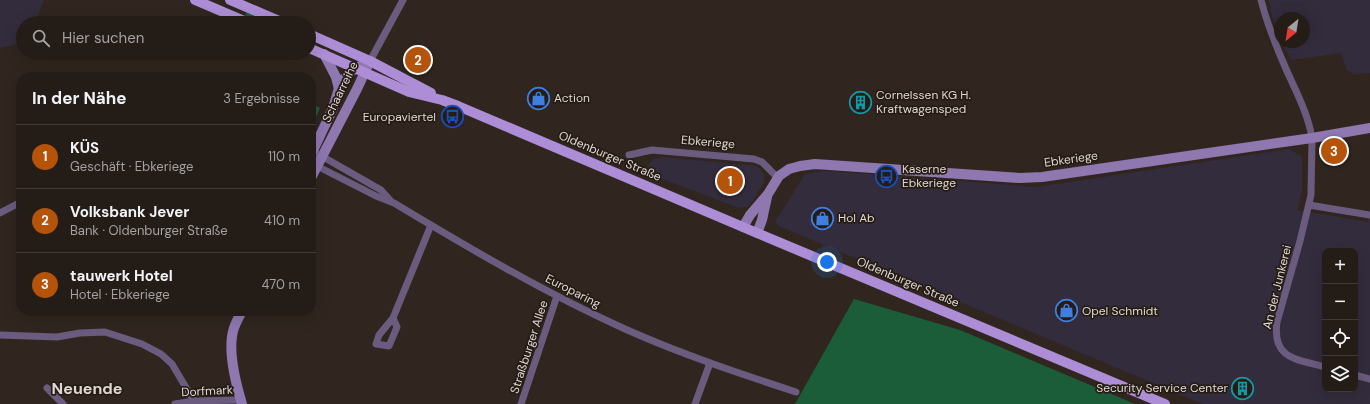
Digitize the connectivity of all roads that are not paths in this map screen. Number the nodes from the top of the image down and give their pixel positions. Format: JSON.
{"nodes":[{"id":1,"x":195,"y":0,"type":"edge"},
{"id":2,"x":230,"y":0,"type":"edge"},
{"id":3,"x":402,"y":0,"type":"edge"},
{"id":4,"x":1261,"y":0,"type":"edge"},
{"id":5,"x":233,"y":16,"type":"edge"},
{"id":6,"x":268,"y":16,"type":"edge"},
{"id":7,"x":316,"y":37,"type":"edge"},
{"id":8,"x":316,"y":51,"type":"edge"},
{"id":9,"x":324,"y":54,"type":"junction"},
{"id":10,"x":370,"y":61,"type":"junction"},
{"id":11,"x":355,"y":68,"type":"junction"},
{"id":12,"x":365,"y":73,"type":"junction"},
{"id":13,"x":339,"y":89,"type":"junction"},
{"id":14,"x":442,"y":100,"type":"junction"},
{"id":15,"x":1370,"y":128,"type":"edge"},
{"id":16,"x":1312,"y":138,"type":"junction"},
{"id":17,"x":316,"y":144,"type":"edge"},
{"id":18,"x":316,"y":154,"type":"edge"},
{"id":19,"x":629,"y":155,"type":"dead end"},
{"id":20,"x":322,"y":156,"type":"junction"},
{"id":21,"x":316,"y":162,"type":"edge"},
{"id":22,"x":316,"y":165,"type":"edge"},
{"id":23,"x":778,"y":178,"type":"junction"},
{"id":24,"x":768,"y":194,"type":"junction"},
{"id":25,"x":394,"y":203,"type":"junction"},
{"id":26,"x":16,"y":204,"type":"edge"},
{"id":27,"x":1309,"y":205,"type":"junction"},
{"id":28,"x":0,"y":212,"type":"edge"},
{"id":29,"x":1370,"y":215,"type":"edge"},
{"id":30,"x":431,"y":225,"type":"junction"},
{"id":31,"x":743,"y":227,"type":"junction"},
{"id":32,"x":757,"y":233,"type":"junction"},
{"id":33,"x":557,"y":296,"type":"junction"},
{"id":34,"x":240,"y":316,"type":"edge"},
{"id":35,"x":393,"y":318,"type":"dead end"},
{"id":36,"x":0,"y":335,"type":"edge"},
{"id":37,"x":710,"y":363,"type":"junction"},
{"id":38,"x":1322,"y":366,"type":"edge"},
{"id":39,"x":1358,"y":376,"type":"edge"},
{"id":40,"x":1370,"y":379,"type":"edge"},
{"id":41,"x":47,"y":388,"type":"dead end"},
{"id":42,"x":796,"y":392,"type":"dead end"},
{"id":43,"x":194,"y":401,"type":"junction"},
{"id":44,"x":241,"y":402,"type":"edge"},
{"id":45,"x":64,"y":404,"type":"edge"},
{"id":46,"x":175,"y":404,"type":"edge"},
{"id":47,"x":521,"y":404,"type":"edge"},
{"id":48,"x":695,"y":404,"type":"edge"},
{"id":49,"x":1165,"y":404,"type":"edge"}],
"edges":[{"from":1,"to":5,"type":"main road"},
{"from":2,"to":6,"type":"main road"},
{"from":3,"to":10,"type":"street"},
{"from":4,"to":16,"type":"street","name":"An der Junkerei"},
{"from":7,"to":10,"type":"main road","name":"Oldenburger Straße"},
{"from":8,"to":9,"type":"main road","name":"Oldenburger Straße"},
{"from":9,"to":11,"type":"main road","name":"Oldenburger Straße"},
{"from":9,"to":13,"type":"street"},
{"from":10,"to":11,"type":"street"},
{"from":10,"to":12,"type":"street","name":"Schaarreihe"},
{"from":10,"to":14,"type":"main road","name":"Oldenburger Straße"},
{"from":11,"to":12,"type":"main road","name":"Oldenburger Straße"},
{"from":11,"to":13,"type":"street","name":"Schaarreihe"},
{"from":12,"to":14,"type":"main road","name":"Oldenburger Straße"},
{"from":12,"to":20,"type":"street","name":"Schaarreihe"},
{"from":13,"to":17,"type":"street","name":"Schaarreihe"},
{"from":14,"to":31,"type":"main road","name":"Oldenburger Straße"},
{"from":15,"to":16,"type":"street","name":"Ebkeriege"},
{"from":16,"to":23,"type":"street","name":"Ebkeriege"},
{"from":16,"to":27,"type":"street","name":"An der Junkerei"},
{"from":18,"to":20,"type":"street","name":"Europaring"},
{"from":19,"to":23,"type":"street","name":"Ebkeriege"},
{"from":20,"to":21,"type":"street","name":"Schaarreihe"},
{"from":20,"to":25,"type":"street","name":"Europaring"},
{"from":22,"to":25,"type":"street","name":"Europaring"},
{"from":23,"to":24,"type":"street","name":"Ebkeriege"},
{"from":24,"to":31,"type":"street","name":"Ebkeriege"},
{"from":24,"to":32,"type":"street","name":"Ebkeriege"},
{"from":25,"to":30,"type":"street","name":"Europaring"},
{"from":26,"to":28,"type":"street"},
{"from":27,"to":29,"type":"street"},
{"from":27,"to":38,"type":"street","name":"An der Junkerei"},
{"from":30,"to":33,"type":"street","name":"Europaring"},
{"from":30,"to":35,"type":"street"},
{"from":31,"to":32,"type":"main road","name":"Oldenburger Straße"},
{"from":32,"to":49,"type":"main road","name":"Oldenburger Straße"},
{"from":33,"to":37,"type":"street","name":"Europaring"},
{"from":33,"to":47,"type":"street","name":"Straßburger Allee"},
{"from":34,"to":44,"type":"street"},
{"from":36,"to":43,"type":"street"},
{"from":37,"to":42,"type":"street","name":"Europaring"},
{"from":37,"to":48,"type":"street"},
{"from":39,"to":40,"type":"street"},
{"from":41,"to":45,"type":"street"},
{"from":43,"to":44,"type":"street","name":"Dorfmark"},
{"from":43,"to":46,"type":"street","name":"Dorfmark"}]}
